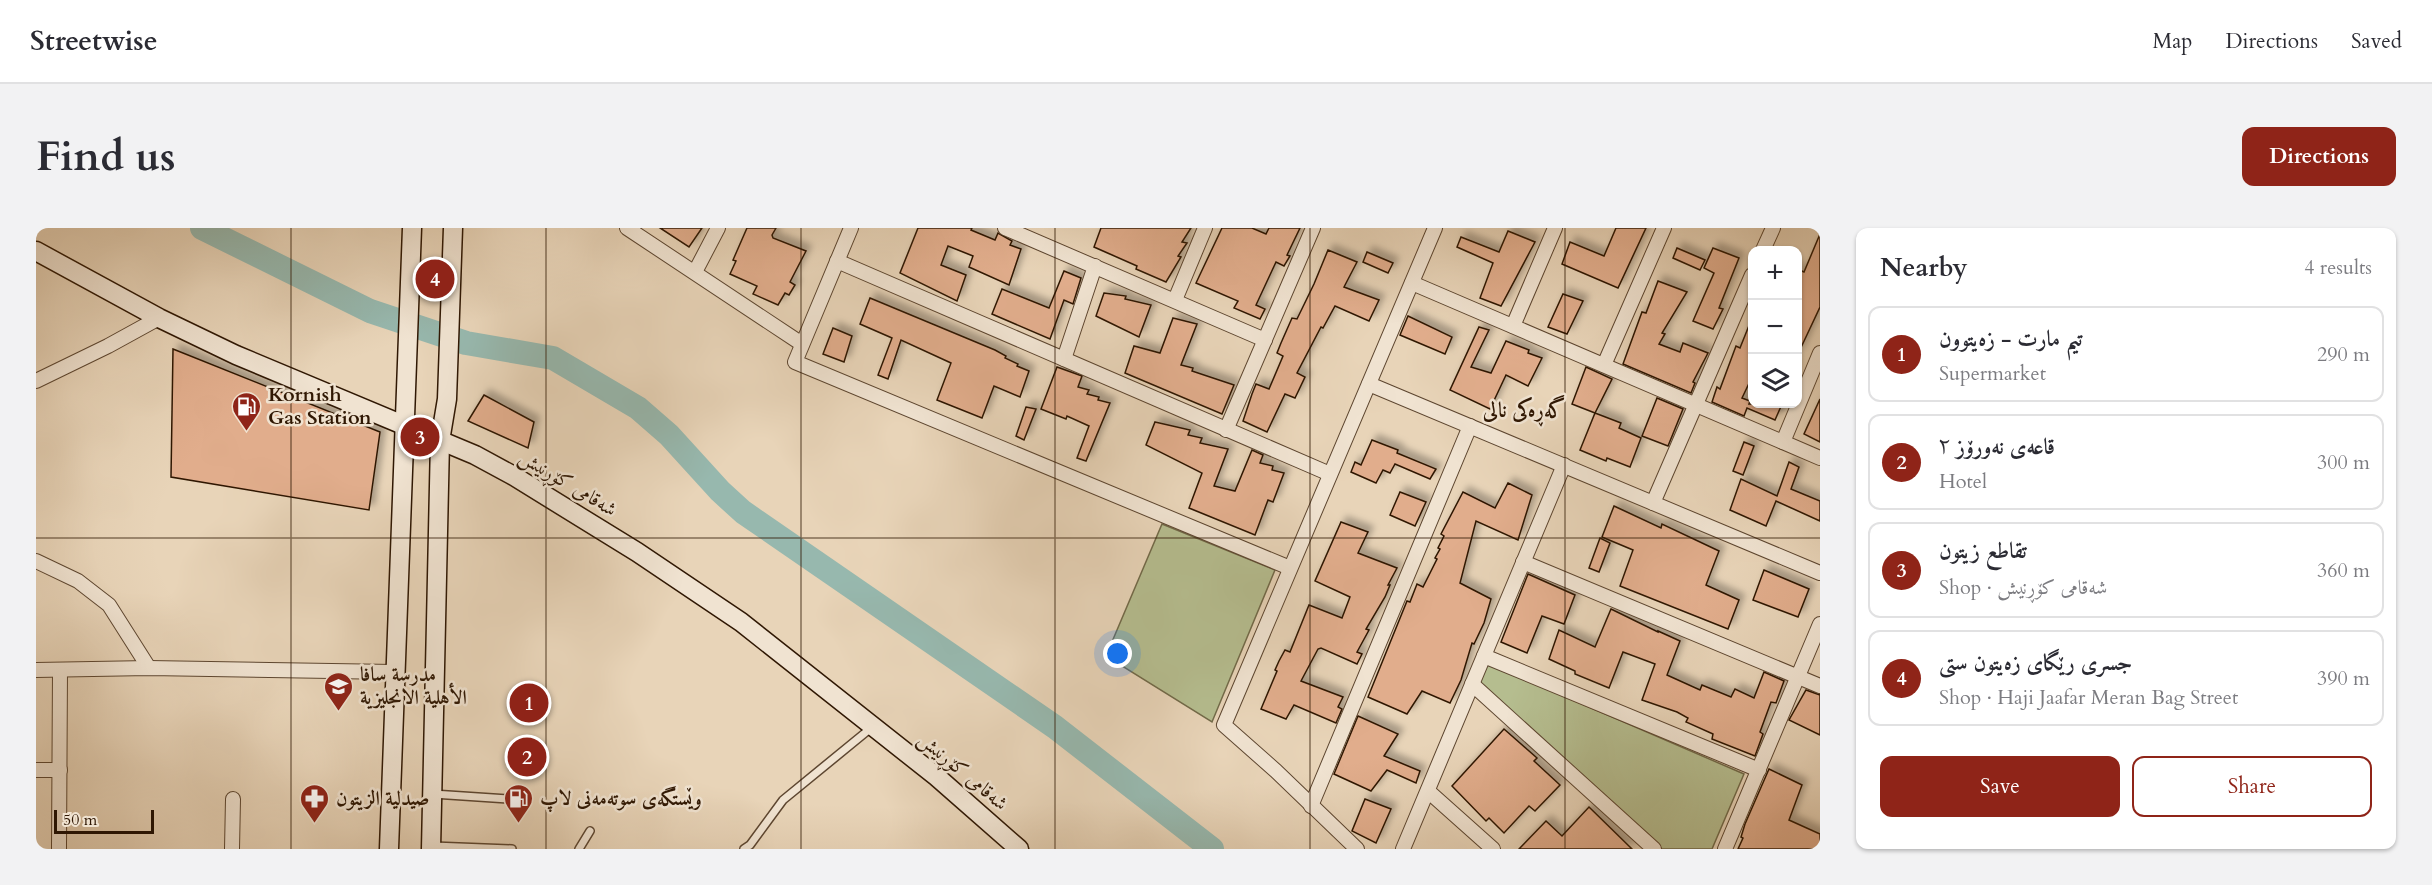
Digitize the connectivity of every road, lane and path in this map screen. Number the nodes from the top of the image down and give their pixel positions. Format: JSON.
{"nodes":[{"id":1,"x":412,"y":228,"type":"edge"},
{"id":2,"x":453,"y":228,"type":"edge"},
{"id":3,"x":627,"y":228,"type":"edge"},
{"id":4,"x":718,"y":228,"type":"edge"},
{"id":5,"x":851,"y":228,"type":"edge"},
{"id":6,"x":1005,"y":228,"type":"edge"},
{"id":7,"x":1205,"y":228,"type":"edge"},
{"id":8,"x":1313,"y":228,"type":"edge"},
{"id":9,"x":1435,"y":228,"type":"edge"},
{"id":10,"x":1555,"y":228,"type":"edge"},
{"id":11,"x":1664,"y":228,"type":"edge"},
{"id":12,"x":1773,"y":228,"type":"edge"},
{"id":13,"x":1765,"y":246,"type":"edge"},
{"id":14,"x":36,"y":251,"type":"edge"},
{"id":15,"x":837,"y":261,"type":"junction"},
{"id":16,"x":1095,"y":266,"type":"junction"},
{"id":17,"x":695,"y":272,"type":"junction"},
{"id":18,"x":1412,"y":283,"type":"junction"},
{"id":19,"x":1748,"y":284,"type":"edge"},
{"id":20,"x":1175,"y":300,"type":"junction"},
{"id":21,"x":159,"y":318,"type":"junction"},
{"id":22,"x":1513,"y":326,"type":"junction"},
{"id":23,"x":1265,"y":340,"type":"junction"},
{"id":24,"x":802,"y":344,"type":"junction"},
{"id":25,"x":1820,"y":353,"type":"edge"},
{"id":26,"x":1064,"y":359,"type":"junction"},
{"id":27,"x":1604,"y":365,"type":"junction"},
{"id":28,"x":36,"y":381,"type":"edge"},
{"id":29,"x":1370,"y":384,"type":"junction"},
{"id":30,"x":1697,"y":405,"type":"junction"},
{"id":31,"x":1470,"y":426,"type":"junction"},
{"id":32,"x":405,"y":427,"type":"junction"},
{"id":33,"x":1226,"y":430,"type":"junction"},
{"id":34,"x":440,"y":441,"type":"junction"},
{"id":35,"x":1783,"y":442,"type":"junction"},
{"id":36,"x":1820,"y":458,"type":"edge"},
{"id":37,"x":1564,"y":465,"type":"junction"},
{"id":38,"x":1329,"y":474,"type":"junction"},
{"id":39,"x":1653,"y":503,"type":"junction"},
{"id":40,"x":36,"y":561,"type":"edge"},
{"id":41,"x":1523,"y":562,"type":"junction"},
{"id":42,"x":1290,"y":568,"type":"junction"},
{"id":43,"x":1820,"y":573,"type":"edge"},
{"id":44,"x":1820,"y":624,"type":"edge"},
{"id":45,"x":1484,"y":656,"type":"junction"},
{"id":46,"x":149,"y":668,"type":"junction"},
{"id":47,"x":36,"y":670,"type":"edge"},
{"id":48,"x":60,"y":670,"type":"junction"},
{"id":49,"x":394,"y":672,"type":"junction"},
{"id":50,"x":1798,"y":677,"type":"junction"},
{"id":51,"x":1472,"y":684,"type":"junction"},
{"id":52,"x":1820,"y":686,"type":"edge"},
{"id":53,"x":873,"y":727,"type":"junction"},
{"id":54,"x":36,"y":770,"type":"edge"},
{"id":55,"x":60,"y":770,"type":"junction"},
{"id":56,"x":1759,"y":770,"type":"junction"},
{"id":57,"x":1428,"y":791,"type":"junction"},
{"id":58,"x":432,"y":794,"type":"junction"},
{"id":59,"x":508,"y":799,"type":"dead end"},
{"id":60,"x":233,"y":800,"type":"dead end"},
{"id":61,"x":1311,"y":806,"type":"junction"},
{"id":62,"x":590,"y":831,"type":"dead end"},
{"id":63,"x":431,"y":847,"type":"edge"},
{"id":64,"x":59,"y":849,"type":"edge"},
{"id":65,"x":232,"y":849,"type":"edge"},
{"id":66,"x":389,"y":849,"type":"edge"},
{"id":67,"x":512,"y":849,"type":"edge"},
{"id":68,"x":579,"y":849,"type":"edge"},
{"id":69,"x":744,"y":849,"type":"edge"},
{"id":70,"x":1019,"y":849,"type":"edge"},
{"id":71,"x":1356,"y":849,"type":"edge"},
{"id":72,"x":1403,"y":849,"type":"edge"},
{"id":73,"x":1493,"y":849,"type":"edge"},
{"id":74,"x":1654,"y":849,"type":"edge"},
{"id":75,"x":1725,"y":849,"type":"edge"}],
"edges":[{"from":1,"to":32,"type":"street"},
{"from":2,"to":34,"type":"street"},
{"from":3,"to":17,"type":"street"},
{"from":4,"to":17,"type":"street"},
{"from":5,"to":15,"type":"street"},
{"from":6,"to":16,"type":"street"},
{"from":7,"to":20,"type":"street"},
{"from":8,"to":23,"type":"street"},
{"from":9,"to":18,"type":"street"},
{"from":10,"to":22,"type":"street"},
{"from":11,"to":27,"type":"street"},
{"from":12,"to":13,"type":"street"},
{"from":14,"to":21,"type":"street","name":"شەقامی کۆڕنیش"},
{"from":15,"to":24,"type":"street"},
{"from":15,"to":26,"type":"street"},
{"from":16,"to":20,"type":"street"},
{"from":16,"to":26,"type":"street"},
{"from":17,"to":24,"type":"street"},
{"from":18,"to":22,"type":"street"},
{"from":18,"to":29,"type":"street"},
{"from":19,"to":30,"type":"street"},
{"from":20,"to":23,"type":"street"},
{"from":21,"to":28,"type":"street"},
{"from":21,"to":32,"type":"street","name":"شەقامی کۆڕنیش"},
{"from":22,"to":27,"type":"street"},
{"from":23,"to":33,"type":"street"},
{"from":24,"to":42,"type":"street"},
{"from":25,"to":35,"type":"street"},
{"from":26,"to":33,"type":"street"},
{"from":27,"to":30,"type":"street"},
{"from":29,"to":31,"type":"street"},
{"from":29,"to":38,"type":"street"},
{"from":30,"to":35,"type":"street"},
{"from":30,"to":39,"type":"street"},
{"from":31,"to":37,"type":"street"},
{"from":31,"to":61,"type":"street"},
{"from":32,"to":34,"type":"street","name":"شەقامی کۆڕنیش"},
{"from":32,"to":49,"type":"street"},
{"from":33,"to":38,"type":"street"},
{"from":34,"to":53,"type":"street","name":"شەقامی کۆڕنیش"},
{"from":34,"to":58,"type":"street"},
{"from":35,"to":36,"type":"street"},
{"from":37,"to":39,"type":"street"},
{"from":37,"to":41,"type":"street"},
{"from":38,"to":42,"type":"street"},
{"from":39,"to":43,"type":"street"},
{"from":40,"to":46,"type":"street"},
{"from":41,"to":45,"type":"street"},
{"from":41,"to":50,"type":"street"},
{"from":42,"to":61,"type":"street"},
{"from":44,"to":50,"type":"street"},
{"from":45,"to":51,"type":"street"},
{"from":45,"to":56,"type":"street"},
{"from":46,"to":48,"type":"street"},
{"from":46,"to":49,"type":"street"},
{"from":47,"to":48,"type":"street"},
{"from":48,"to":55,"type":"street"},
{"from":49,"to":66,"type":"street"},
{"from":50,"to":52,"type":"street"},
{"from":50,"to":56,"type":"street"},
{"from":51,"to":57,"type":"street"},
{"from":51,"to":74,"type":"street"},
{"from":53,"to":69,"type":"lane"},
{"from":53,"to":70,"type":"street","name":"شەقامی کۆڕنیش"},
{"from":54,"to":55,"type":"street"},
{"from":55,"to":64,"type":"street"},
{"from":56,"to":75,"type":"street"},
{"from":57,"to":72,"type":"street"},
{"from":57,"to":73,"type":"street"},
{"from":58,"to":59,"type":"lane"},
{"from":58,"to":63,"type":"street"},
{"from":60,"to":65,"type":"street"},
{"from":61,"to":71,"type":"street"},
{"from":62,"to":68,"type":"lane"},
{"from":63,"to":67,"type":"lane"}]}
